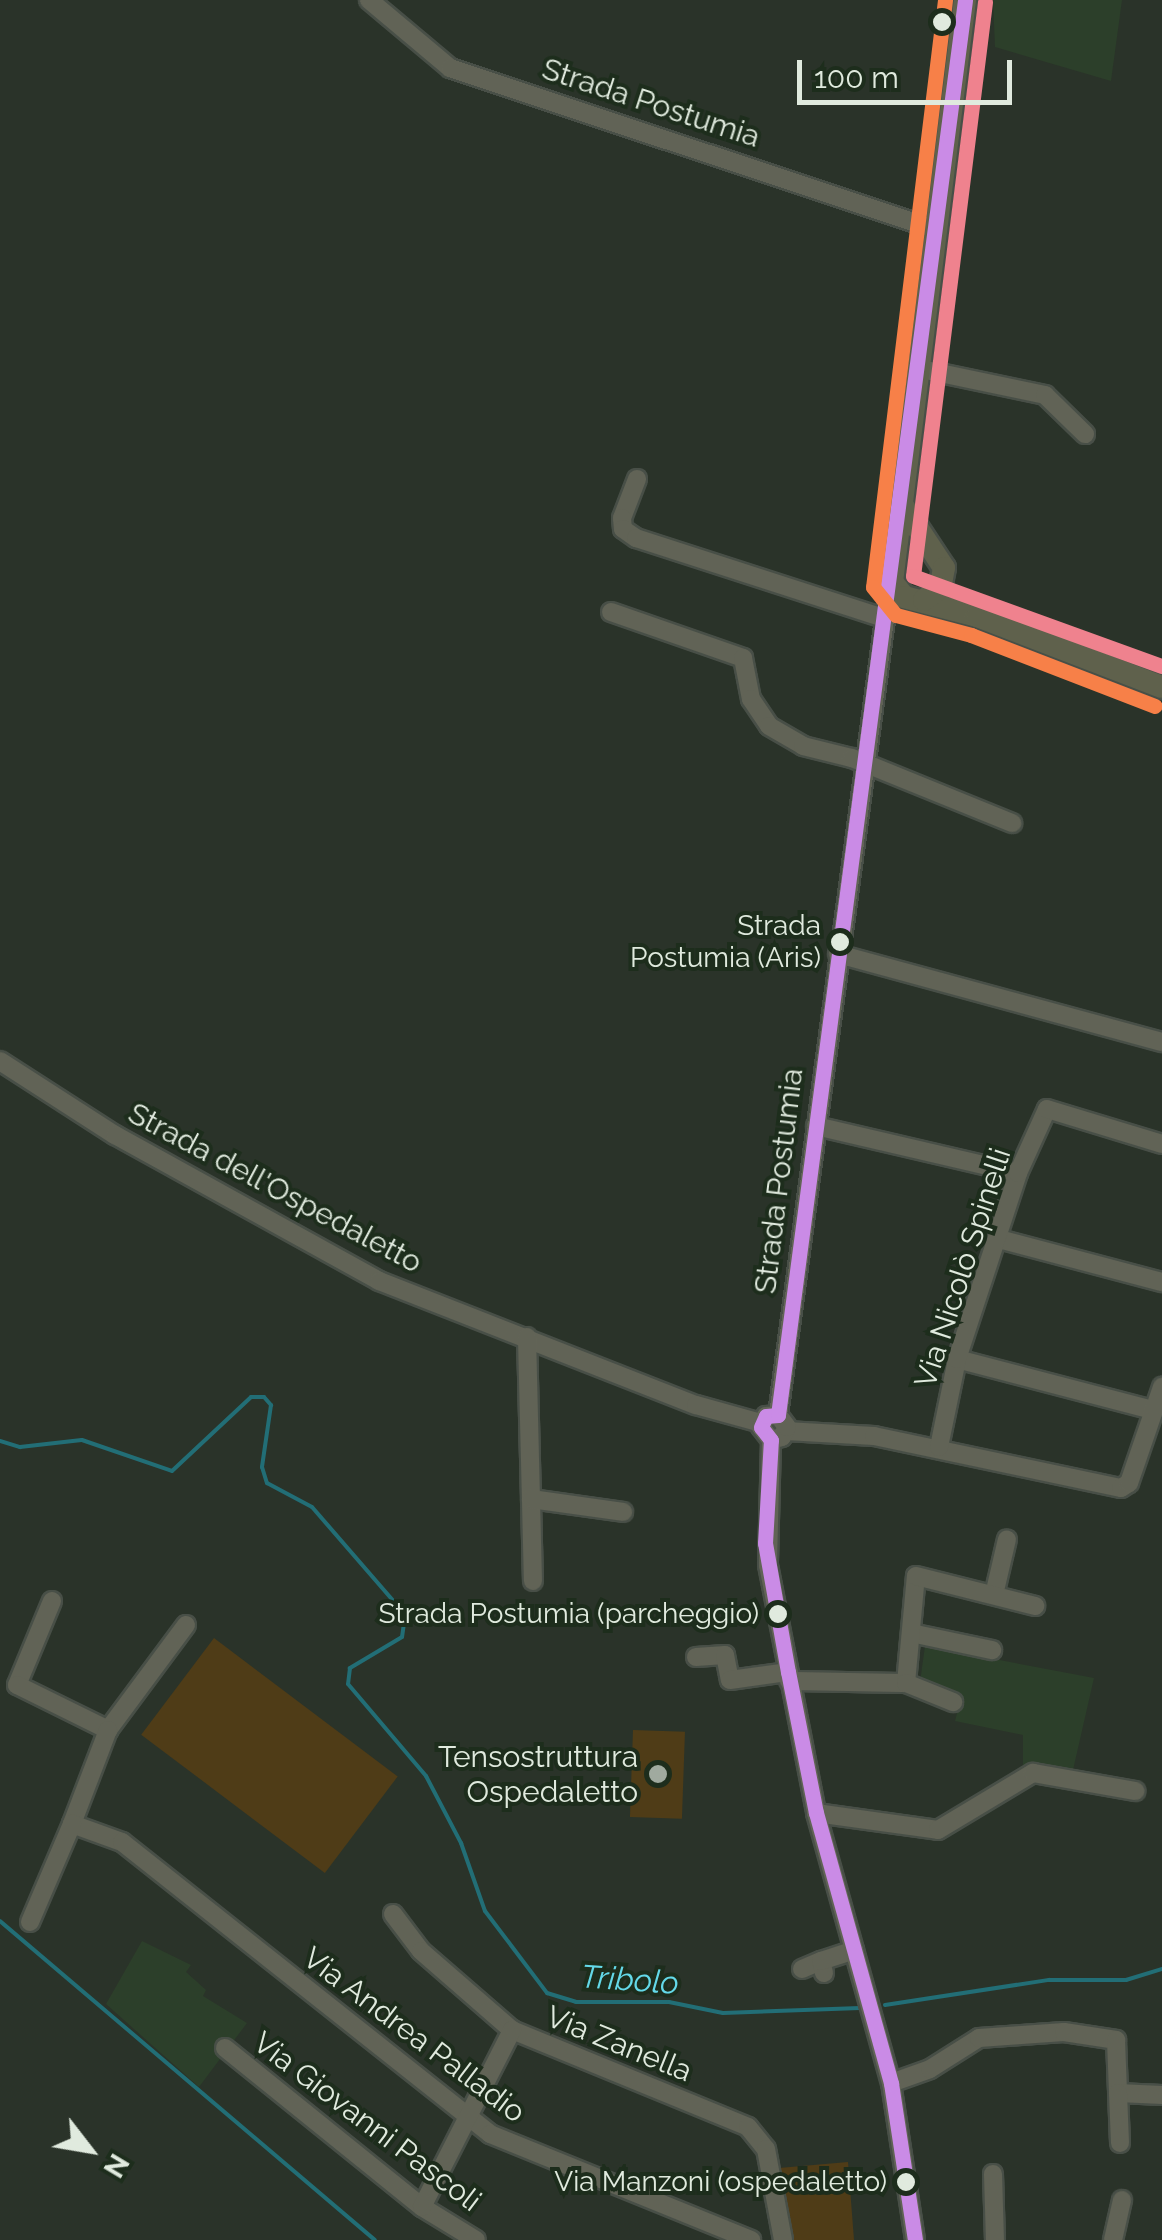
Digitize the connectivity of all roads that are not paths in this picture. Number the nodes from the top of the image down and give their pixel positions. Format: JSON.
{"nodes":[{"id":1,"x":369,"y":0,"type":"edge"},
{"id":2,"x":965,"y":0,"type":"edge"},
{"id":3,"x":934,"y":229,"type":"junction"},
{"id":4,"x":916,"y":368,"type":"junction"},
{"id":5,"x":1085,"y":434,"type":"dead end"},
{"id":6,"x":636,"y":480,"type":"dead end"},
{"id":7,"x":901,"y":500,"type":"junction"},
{"id":8,"x":932,"y":551,"type":"junction"},
{"id":9,"x":892,"y":568,"type":"junction"},
{"id":10,"x":944,"y":575,"type":"junction"},
{"id":11,"x":918,"y":600,"type":"junction"},
{"id":12,"x":611,"y":612,"type":"dead end"},
{"id":13,"x":978,"y":616,"type":"junction"},
{"id":14,"x":884,"y":623,"type":"junction"},
{"id":15,"x":1162,"y":687,"type":"edge"},
{"id":16,"x":864,"y":762,"type":"junction"},
{"id":17,"x":1012,"y":823,"type":"dead end"},
{"id":18,"x":838,"y":954,"type":"junction"},
{"id":19,"x":1162,"y":1042,"type":"edge"},
{"id":20,"x":0,"y":1061,"type":"edge"},
{"id":21,"x":816,"y":1126,"type":"junction"},
{"id":22,"x":1162,"y":1144,"type":"edge"},
{"id":23,"x":1018,"y":1173,"type":"junction"},
{"id":24,"x":998,"y":1239,"type":"junction"},
{"id":25,"x":1162,"y":1282,"type":"edge"},
{"id":26,"x":527,"y":1337,"type":"junction"},
{"id":27,"x":958,"y":1358,"type":"junction"},
{"id":28,"x":1162,"y":1387,"type":"edge"},
{"id":29,"x":1153,"y":1410,"type":"junction"},
{"id":30,"x":774,"y":1427,"type":"junction"},
{"id":31,"x":939,"y":1447,"type":"junction"},
{"id":32,"x":531,"y":1498,"type":"junction"},
{"id":33,"x":623,"y":1512,"type":"dead end"},
{"id":34,"x":1007,"y":1539,"type":"dead end"},
{"id":35,"x":533,"y":1581,"type":"dead end"},
{"id":36,"x":994,"y":1595,"type":"junction"},
{"id":37,"x":52,"y":1600,"type":"dead end"},
{"id":38,"x":1035,"y":1606,"type":"dead end"},
{"id":39,"x":186,"y":1625,"type":"dead end"},
{"id":40,"x":911,"y":1633,"type":"junction"},
{"id":41,"x":992,"y":1650,"type":"dead end"},
{"id":42,"x":696,"y":1657,"type":"dead end"},
{"id":43,"x":788,"y":1676,"type":"junction"},
{"id":44,"x":906,"y":1684,"type":"junction"},
{"id":45,"x":953,"y":1702,"type":"dead end"},
{"id":46,"x":108,"y":1730,"type":"junction"},
{"id":47,"x":1135,"y":1791,"type":"dead end"},
{"id":48,"x":816,"y":1813,"type":"junction"},
{"id":49,"x":72,"y":1824,"type":"junction"},
{"id":50,"x":393,"y":1914,"type":"dead end"},
{"id":51,"x":30,"y":1922,"type":"dead end"},
{"id":52,"x":854,"y":1950,"type":"junction"},
{"id":53,"x":802,"y":1969,"type":"dead end"},
{"id":54,"x":512,"y":2030,"type":"junction"},
{"id":55,"x":224,"y":2048,"type":"dead end"},
{"id":56,"x":891,"y":2083,"type":"junction"},
{"id":57,"x":1118,"y":2093,"type":"junction"},
{"id":58,"x":1162,"y":2095,"type":"edge"},
{"id":59,"x":466,"y":2117,"type":"junction"},
{"id":60,"x":1120,"y":2144,"type":"dead end"},
{"id":61,"x":993,"y":2174,"type":"dead end"},
{"id":62,"x":1122,"y":2200,"type":"dead end"},
{"id":63,"x":422,"y":2206,"type":"junction"},
{"id":64,"x":912,"y":2235,"type":"edge"},
{"id":65,"x":745,"y":2239,"type":"edge"},
{"id":66,"x":476,"y":2240,"type":"edge"},
{"id":67,"x":783,"y":2240,"type":"edge"},
{"id":68,"x":996,"y":2240,"type":"edge"},
{"id":69,"x":1113,"y":2240,"type":"edge"}],
"edges":[{"from":1,"to":3,"type":"street","name":"Strada Postumia"},
{"from":2,"to":3,"type":"main road","name":"Strada Postumia"},
{"from":3,"to":4,"type":"main road","name":"Strada Postumia"},
{"from":4,"to":5,"type":"street"},
{"from":4,"to":7,"type":"main road","name":"Strada Postumia"},
{"from":6,"to":14,"type":"street"},
{"from":7,"to":8,"type":"main road"},
{"from":7,"to":9,"type":"main road","name":"Strada Postumia"},
{"from":8,"to":9,"type":"main road"},
{"from":8,"to":10,"type":"main road"},
{"from":9,"to":11,"type":"main road"},
{"from":9,"to":14,"type":"street","name":"Strada Postumia"},
{"from":10,"to":11,"type":"main road"},
{"from":10,"to":13,"type":"main road"},
{"from":11,"to":13,"type":"main road"},
{"from":11,"to":14,"type":"street"},
{"from":12,"to":16,"type":"street"},
{"from":13,"to":15,"type":"main road"},
{"from":14,"to":16,"type":"street","name":"Strada Postumia"},
{"from":16,"to":17,"type":"street"},
{"from":16,"to":18,"type":"street","name":"Strada Postumia"},
{"from":18,"to":19,"type":"street"},
{"from":18,"to":21,"type":"street","name":"Strada Postumia"},
{"from":20,"to":26,"type":"street","name":"Strada dell'Ospedaletto"},
{"from":21,"to":23,"type":"street"},
{"from":21,"to":30,"type":"street","name":"Strada Postumia"},
{"from":22,"to":23,"type":"street","name":"Via Nicolò Spinelli"},
{"from":23,"to":24,"type":"street","name":"Via Nicolò Spinelli"},
{"from":24,"to":25,"type":"street"},
{"from":24,"to":27,"type":"street","name":"Via Nicolò Spinelli"},
{"from":26,"to":30,"type":"street","name":"Strada dell'Ospedaletto"},
{"from":26,"to":32,"type":"street"},
{"from":27,"to":29,"type":"street"},
{"from":27,"to":31,"type":"street","name":"Via Nicolò Spinelli"},
{"from":28,"to":29,"type":"street"},
{"from":29,"to":31,"type":"street","name":"Strada dell'Ospedaletto"},
{"from":30,"to":31,"type":"street","name":"Strada dell'Ospedaletto"},
{"from":30,"to":43,"type":"street","name":"Strada Postumia"},
{"from":32,"to":33,"type":"street"},
{"from":32,"to":35,"type":"street"},
{"from":34,"to":36,"type":"street"},
{"from":36,"to":38,"type":"street"},
{"from":36,"to":40,"type":"street"},
{"from":37,"to":46,"type":"street"},
{"from":39,"to":46,"type":"street"},
{"from":40,"to":41,"type":"street"},
{"from":40,"to":44,"type":"street"},
{"from":42,"to":43,"type":"street"},
{"from":43,"to":44,"type":"street"},
{"from":43,"to":48,"type":"street","name":"Strada Postumia"},
{"from":44,"to":45,"type":"street"},
{"from":46,"to":49,"type":"street"},
{"from":47,"to":48,"type":"street"},
{"from":48,"to":52,"type":"street","name":"Strada Postumia"},
{"from":49,"to":51,"type":"street"},
{"from":49,"to":59,"type":"street","name":"Via Andrea Palladio"},
{"from":50,"to":54,"type":"street","name":"Via Zanella"},
{"from":52,"to":53,"type":"street"},
{"from":52,"to":56,"type":"street","name":"Strada Postumia"},
{"from":54,"to":59,"type":"street"},
{"from":54,"to":67,"type":"street","name":"Via Zanella"},
{"from":55,"to":63,"type":"street","name":"Via Giovanni Pascoli"},
{"from":56,"to":57,"type":"street"},
{"from":56,"to":64,"type":"street","name":"Strada Postumia"},
{"from":57,"to":58,"type":"street"},
{"from":57,"to":60,"type":"street"},
{"from":59,"to":63,"type":"street"},
{"from":59,"to":65,"type":"street","name":"Via Andrea Palladio"},
{"from":61,"to":68,"type":"street"},
{"from":62,"to":69,"type":"street"},
{"from":63,"to":66,"type":"street","name":"Via Giovanni Pascoli"}]}
